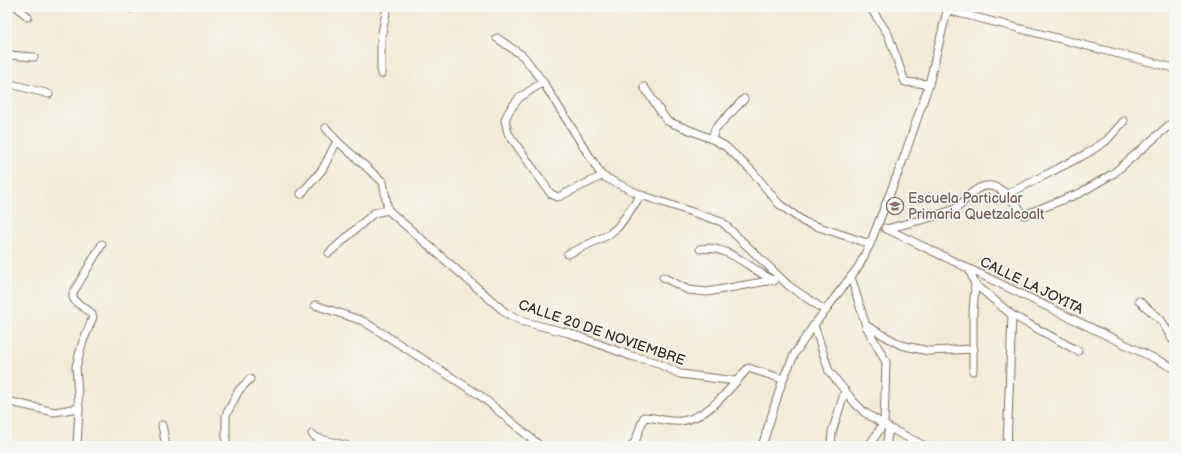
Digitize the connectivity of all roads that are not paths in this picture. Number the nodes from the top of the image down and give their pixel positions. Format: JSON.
{"nodes":[{"id":1,"x":17,"y":7,"type":"edge"},
{"id":2,"x":387,"y":7,"type":"edge"},
{"id":3,"x":870,"y":7,"type":"edge"},
{"id":4,"x":948,"y":9,"type":"edge"},
{"id":5,"x":28,"y":17,"type":"dead end"},
{"id":6,"x":497,"y":38,"type":"dead end"},
{"id":7,"x":7,"y":55,"type":"edge"},
{"id":8,"x":34,"y":58,"type":"dead end"},
{"id":9,"x":1174,"y":68,"type":"edge"},
{"id":10,"x":381,"y":74,"type":"dead end"},
{"id":11,"x":543,"y":82,"type":"junction"},
{"id":12,"x":7,"y":83,"type":"edge"},
{"id":13,"x":929,"y":84,"type":"junction"},
{"id":14,"x":644,"y":87,"type":"dead end"},
{"id":15,"x":49,"y":94,"type":"dead end"},
{"id":16,"x":744,"y":99,"type":"dead end"},
{"id":17,"x":1124,"y":121,"type":"dead end"},
{"id":18,"x":1174,"y":121,"type":"edge"},
{"id":19,"x":326,"y":128,"type":"dead end"},
{"id":20,"x":712,"y":139,"type":"junction"},
{"id":21,"x":337,"y":141,"type":"junction"},
{"id":22,"x":602,"y":176,"type":"junction"},
{"id":23,"x":301,"y":194,"type":"dead end"},
{"id":24,"x":1008,"y":194,"type":"junction"},
{"id":25,"x":641,"y":195,"type":"junction"},
{"id":26,"x":388,"y":210,"type":"junction"},
{"id":27,"x":877,"y":228,"type":"junction"},
{"id":28,"x":887,"y":229,"type":"junction"},
{"id":29,"x":102,"y":244,"type":"dead end"},
{"id":30,"x":870,"y":244,"type":"junction"},
{"id":31,"x":700,"y":249,"type":"dead end"},
{"id":32,"x":329,"y":253,"type":"dead end"},
{"id":33,"x":568,"y":254,"type":"dead end"},
{"id":34,"x":969,"y":269,"type":"junction"},
{"id":35,"x":663,"y":277,"type":"dead end"},
{"id":36,"x":851,"y":277,"type":"junction"},
{"id":37,"x":773,"y":280,"type":"junction"},
{"id":38,"x":975,"y":284,"type":"junction"},
{"id":39,"x":789,"y":286,"type":"junction"},
{"id":40,"x":1139,"y":301,"type":"dead end"},
{"id":41,"x":315,"y":305,"type":"dead end"},
{"id":42,"x":826,"y":311,"type":"junction"},
{"id":43,"x":1012,"y":315,"type":"junction"},
{"id":44,"x":814,"y":325,"type":"junction"},
{"id":45,"x":866,"y":326,"type":"junction"},
{"id":46,"x":1174,"y":342,"type":"edge"},
{"id":47,"x":974,"y":349,"type":"junction"},
{"id":48,"x":1078,"y":351,"type":"dead end"},
{"id":49,"x":1174,"y":368,"type":"edge"},
{"id":50,"x":973,"y":371,"type":"dead end"},
{"id":51,"x":250,"y":379,"type":"dead end"},
{"id":52,"x":783,"y":379,"type":"junction"},
{"id":53,"x":736,"y":381,"type":"junction"},
{"id":54,"x":845,"y":391,"type":"junction"},
{"id":55,"x":7,"y":401,"type":"edge"},
{"id":56,"x":79,"y":408,"type":"junction"},
{"id":57,"x":162,"y":425,"type":"dead end"},
{"id":58,"x":887,"y":425,"type":"junction"},
{"id":59,"x":312,"y":434,"type":"dead end"},
{"id":60,"x":916,"y":443,"type":"edge"},
{"id":61,"x":635,"y":445,"type":"edge"},
{"id":62,"x":77,"y":446,"type":"edge"},
{"id":63,"x":166,"y":446,"type":"edge"},
{"id":64,"x":226,"y":446,"type":"edge"},
{"id":65,"x":348,"y":446,"type":"edge"},
{"id":66,"x":540,"y":446,"type":"edge"},
{"id":67,"x":762,"y":446,"type":"edge"},
{"id":68,"x":831,"y":446,"type":"edge"},
{"id":69,"x":869,"y":446,"type":"edge"},
{"id":70,"x":886,"y":446,"type":"edge"},
{"id":71,"x":925,"y":446,"type":"edge"},
{"id":72,"x":1007,"y":446,"type":"edge"}],
"edges":[{"from":1,"to":5,"type":"street"},
{"from":2,"to":10,"type":"street"},
{"from":3,"to":13,"type":"street"},
{"from":4,"to":9,"type":"street"},
{"from":4,"to":13,"type":"street"},
{"from":6,"to":11,"type":"street"},
{"from":7,"to":8,"type":"street"},
{"from":11,"to":22,"type":"street"},
{"from":11,"to":22,"type":"street"},
{"from":12,"to":15,"type":"street"},
{"from":13,"to":27,"type":"street"},
{"from":14,"to":20,"type":"street"},
{"from":16,"to":20,"type":"street"},
{"from":17,"to":24,"type":"street"},
{"from":18,"to":24,"type":"street"},
{"from":19,"to":21,"type":"street"},
{"from":20,"to":30,"type":"street"},
{"from":21,"to":23,"type":"street"},
{"from":21,"to":26,"type":"street"},
{"from":22,"to":25,"type":"street"},
{"from":24,"to":28,"type":"street"},
{"from":25,"to":33,"type":"street"},
{"from":25,"to":39,"type":"street"},
{"from":26,"to":32,"type":"street"},
{"from":26,"to":53,"type":"street","name":"CALLE 20 DE NOVIEMBRE"},
{"from":27,"to":28,"type":"street","name":"CALLE LA JOYITA"},
{"from":27,"to":30,"type":"street"},
{"from":28,"to":34,"type":"street","name":"CALLE LA JOYITA"},
{"from":29,"to":56,"type":"street"},
{"from":30,"to":36,"type":"street"},
{"from":31,"to":37,"type":"street"},
{"from":34,"to":38,"type":"street"},
{"from":34,"to":49,"type":"street","name":"CALLE LA JOYITA"},
{"from":35,"to":37,"type":"street"},
{"from":36,"to":42,"type":"street"},
{"from":36,"to":45,"type":"street"},
{"from":37,"to":39,"type":"street"},
{"from":38,"to":43,"type":"street"},
{"from":38,"to":47,"type":"street"},
{"from":39,"to":42,"type":"street"},
{"from":40,"to":46,"type":"street"},
{"from":41,"to":66,"type":"street"},
{"from":42,"to":44,"type":"street"},
{"from":43,"to":48,"type":"street"},
{"from":43,"to":72,"type":"street"},
{"from":44,"to":52,"type":"street"},
{"from":44,"to":54,"type":"street"},
{"from":45,"to":47,"type":"street"},
{"from":45,"to":58,"type":"street"},
{"from":47,"to":50,"type":"street"},
{"from":51,"to":64,"type":"street"},
{"from":52,"to":53,"type":"street"},
{"from":52,"to":67,"type":"street"},
{"from":53,"to":61,"type":"street"},
{"from":54,"to":58,"type":"street"},
{"from":54,"to":68,"type":"street"},
{"from":55,"to":56,"type":"street"},
{"from":56,"to":62,"type":"street"},
{"from":57,"to":63,"type":"street"},
{"from":58,"to":60,"type":"street"},
{"from":58,"to":69,"type":"street"},
{"from":58,"to":70,"type":"street"},
{"from":59,"to":65,"type":"street"},
{"from":60,"to":71,"type":"street"}]}
